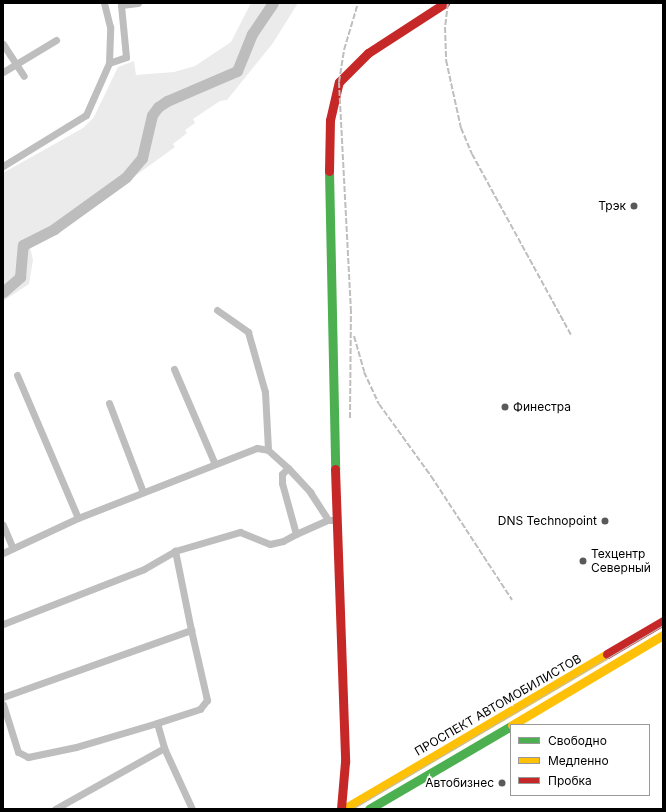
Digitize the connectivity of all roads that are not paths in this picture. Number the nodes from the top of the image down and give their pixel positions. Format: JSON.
{"nodes":[{"id":1,"x":104,"y":3,"type":"edge"},
{"id":2,"x":138,"y":3,"type":"edge"},
{"id":3,"x":445,"y":3,"type":"edge"},
{"id":4,"x":56,"y":40,"type":"dead end"},
{"id":5,"x":3,"y":44,"type":"edge"},
{"id":6,"x":17,"y":63,"type":"junction"},
{"id":7,"x":109,"y":63,"type":"junction"},
{"id":8,"x":3,"y":72,"type":"edge"},
{"id":9,"x":24,"y":76,"type":"dead end"},
{"id":10,"x":3,"y":166,"type":"edge"},
{"id":11,"x":217,"y":310,"type":"dead end"},
{"id":12,"x":174,"y":369,"type":"dead end"},
{"id":13,"x":17,"y":375,"type":"dead end"},
{"id":14,"x":109,"y":403,"type":"dead end"},
{"id":15,"x":268,"y":450,"type":"junction"},
{"id":16,"x":215,"y":464,"type":"junction"},
{"id":17,"x":288,"y":468,"type":"junction"},
{"id":18,"x":143,"y":492,"type":"junction"},
{"id":19,"x":78,"y":518,"type":"junction"},
{"id":20,"x":332,"y":520,"type":"junction"},
{"id":21,"x":3,"y":525,"type":"edge"},
{"id":22,"x":296,"y":534,"type":"junction"},
{"id":23,"x":13,"y":548,"type":"junction"},
{"id":24,"x":175,"y":551,"type":"junction"},
{"id":25,"x":3,"y":553,"type":"edge"},
{"id":26,"x":663,"y":621,"type":"edge"},
{"id":27,"x":3,"y":624,"type":"edge"},
{"id":28,"x":191,"y":630,"type":"junction"},
{"id":29,"x":663,"y":636,"type":"edge"},
{"id":30,"x":3,"y":697,"type":"edge"},
{"id":31,"x":3,"y":704,"type":"edge"},
{"id":32,"x":157,"y":723,"type":"junction"},
{"id":33,"x":514,"y":724,"type":"edge"},
{"id":34,"x":510,"y":726,"type":"edge"},
{"id":35,"x":164,"y":748,"type":"junction"},
{"id":36,"x":55,"y":809,"type":"edge"},
{"id":37,"x":192,"y":809,"type":"edge"},
{"id":38,"x":342,"y":809,"type":"edge"},
{"id":39,"x":369,"y":809,"type":"edge"}],
"edges":[{"from":1,"to":7,"type":"street"},
{"from":2,"to":7,"type":"street"},
{"from":3,"to":20,"type":"street"},
{"from":4,"to":6,"type":"street"},
{"from":5,"to":6,"type":"street"},
{"from":6,"to":8,"type":"street"},
{"from":6,"to":9,"type":"street"},
{"from":7,"to":10,"type":"street"},
{"from":11,"to":15,"type":"street"},
{"from":12,"to":16,"type":"street"},
{"from":13,"to":19,"type":"street"},
{"from":14,"to":18,"type":"street"},
{"from":15,"to":16,"type":"street"},
{"from":15,"to":17,"type":"street"},
{"from":16,"to":18,"type":"street"},
{"from":17,"to":20,"type":"street"},
{"from":17,"to":22,"type":"street"},
{"from":18,"to":19,"type":"street"},
{"from":19,"to":23,"type":"street"},
{"from":20,"to":22,"type":"street"},
{"from":20,"to":38,"type":"street"},
{"from":21,"to":23,"type":"street"},
{"from":22,"to":24,"type":"street"},
{"from":23,"to":25,"type":"street"},
{"from":24,"to":27,"type":"street"},
{"from":24,"to":28,"type":"street"},
{"from":26,"to":38,"type":"street","name":"ПРОСПЕКТ АВТОМОБИЛИСТОВ"},
{"from":28,"to":30,"type":"street"},
{"from":28,"to":32,"type":"street"},
{"from":29,"to":33,"type":"street","name":"ПРОСПЕКТ АВТОМОБИЛИСТОВ"},
{"from":31,"to":32,"type":"street"},
{"from":32,"to":35,"type":"street"},
{"from":34,"to":39,"type":"street","name":"ПРОСПЕКТ АВТОМОБИЛИСТОВ"},
{"from":35,"to":36,"type":"street"},
{"from":35,"to":37,"type":"street"}]}
